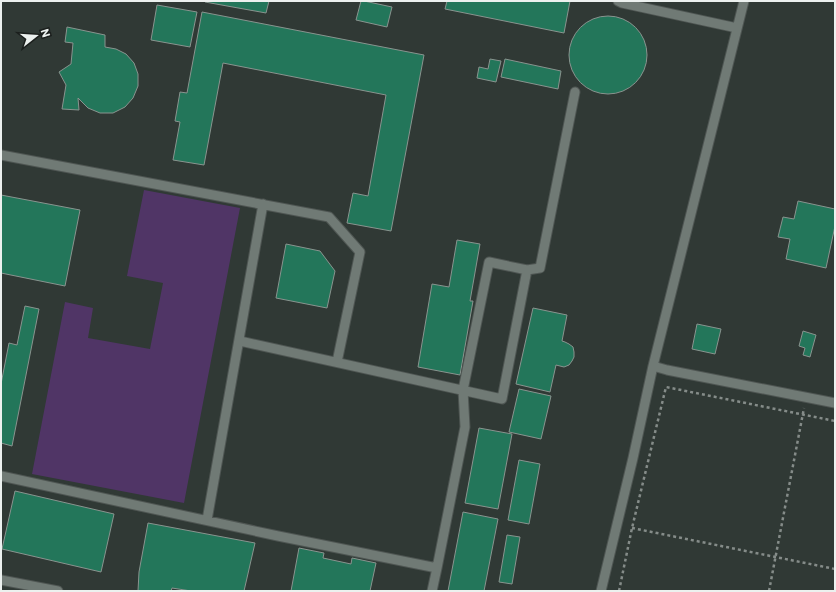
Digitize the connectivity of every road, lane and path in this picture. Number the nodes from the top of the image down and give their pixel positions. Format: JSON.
{"nodes":[{"id":1,"x":618,"y":1,"type":"edge"},
{"id":2,"x":744,"y":1,"type":"edge"},
{"id":3,"x":737,"y":28,"type":"junction"},
{"id":4,"x":575,"y":92,"type":"dead end"},
{"id":5,"x":1,"y":155,"type":"edge"},
{"id":6,"x":263,"y":204,"type":"junction"},
{"id":7,"x":527,"y":270,"type":"junction"},
{"id":8,"x":240,"y":341,"type":"junction"},
{"id":9,"x":336,"y":362,"type":"junction"},
{"id":10,"x":652,"y":366,"type":"junction"},
{"id":11,"x":463,"y":390,"type":"junction"},
{"id":12,"x":806,"y":398,"type":"junction"},
{"id":13,"x":835,"y":403,"type":"edge"},
{"id":14,"x":803,"y":415,"type":"junction"},
{"id":15,"x":835,"y":421,"type":"edge"},
{"id":16,"x":1,"y":476,"type":"edge"},
{"id":17,"x":207,"y":520,"type":"junction"},
{"id":18,"x":632,"y":528,"type":"junction"},
{"id":19,"x":776,"y":557,"type":"junction"},
{"id":20,"x":437,"y":568,"type":"junction"},
{"id":21,"x":835,"y":569,"type":"edge"},
{"id":22,"x":1,"y":580,"type":"edge"},
{"id":23,"x":58,"y":591,"type":"edge"},
{"id":24,"x":432,"y":591,"type":"edge"},
{"id":25,"x":600,"y":591,"type":"edge"},
{"id":26,"x":619,"y":591,"type":"edge"},
{"id":27,"x":769,"y":591,"type":"edge"}],
"edges":[{"from":1,"to":3,"type":"lane"},
{"from":2,"to":3,"type":"lane"},
{"from":3,"to":10,"type":"lane"},
{"from":4,"to":7,"type":"lane"},
{"from":5,"to":6,"type":"lane"},
{"from":6,"to":8,"type":"lane"},
{"from":6,"to":9,"type":"lane"},
{"from":7,"to":11,"type":"lane"},
{"from":7,"to":11,"type":"lane"},
{"from":8,"to":9,"type":"lane"},
{"from":8,"to":17,"type":"lane"},
{"from":9,"to":11,"type":"lane"},
{"from":10,"to":12,"type":"lane"},
{"from":10,"to":25,"type":"lane"},
{"from":11,"to":20,"type":"lane"},
{"from":12,"to":13,"type":"lane"},
{"from":12,"to":14,"type":"path"},
{"from":14,"to":15,"type":"path"},
{"from":14,"to":18,"type":"path"},
{"from":14,"to":19,"type":"path"},
{"from":16,"to":17,"type":"lane"},
{"from":17,"to":20,"type":"lane"},
{"from":18,"to":19,"type":"path"},
{"from":18,"to":26,"type":"path"},
{"from":19,"to":21,"type":"path"},
{"from":19,"to":27,"type":"path"},
{"from":20,"to":24,"type":"lane"},
{"from":22,"to":23,"type":"lane"}]}
